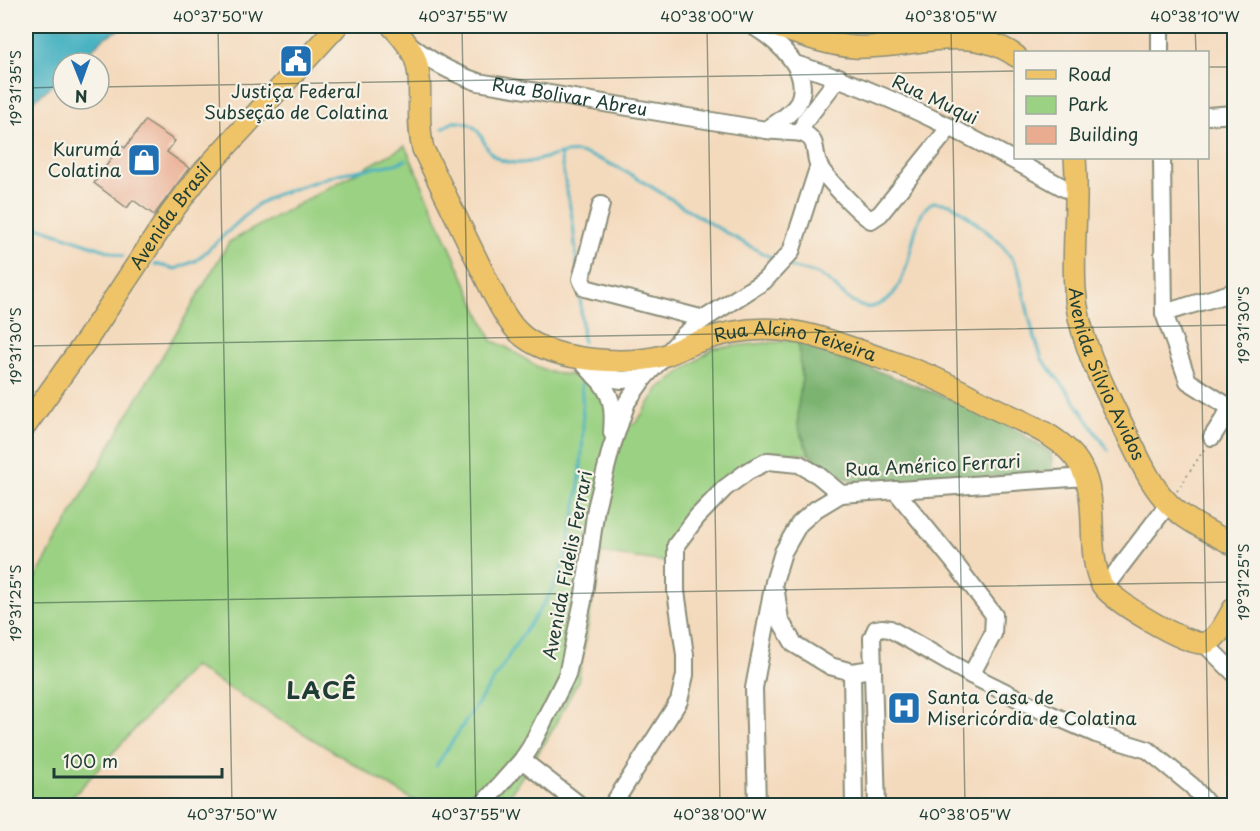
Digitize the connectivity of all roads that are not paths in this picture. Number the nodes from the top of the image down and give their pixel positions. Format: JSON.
{"nodes":[{"id":1,"x":337,"y":26,"type":"edge"},
{"id":2,"x":392,"y":26,"type":"edge"},
{"id":3,"x":753,"y":26,"type":"edge"},
{"id":4,"x":774,"y":26,"type":"edge"},
{"id":5,"x":1160,"y":26,"type":"edge"},
{"id":6,"x":408,"y":44,"type":"junction"},
{"id":7,"x":1160,"y":51,"type":"edge"},
{"id":8,"x":1014,"y":55,"type":"edge"},
{"id":9,"x":795,"y":64,"type":"junction"},
{"id":10,"x":839,"y":77,"type":"junction"},
{"id":11,"x":797,"y":104,"type":"junction"},
{"id":12,"x":1234,"y":114,"type":"edge"},
{"id":13,"x":1209,"y":116,"type":"edge"},
{"id":14,"x":803,"y":127,"type":"junction"},
{"id":15,"x":950,"y":128,"type":"junction"},
{"id":16,"x":766,"y":130,"type":"junction"},
{"id":17,"x":1075,"y":159,"type":"edge"},
{"id":18,"x":1162,"y":159,"type":"edge"},
{"id":19,"x":819,"y":165,"type":"junction"},
{"id":20,"x":1077,"y":195,"type":"junction"},
{"id":21,"x":601,"y":206,"type":"dead end"},
{"id":22,"x":1234,"y":292,"type":"edge"},
{"id":23,"x":1164,"y":314,"type":"junction"},
{"id":24,"x":704,"y":319,"type":"junction"},
{"id":25,"x":667,"y":355,"type":"junction"},
{"id":26,"x":578,"y":357,"type":"junction"},
{"id":27,"x":595,"y":376,"type":"junction"},
{"id":28,"x":644,"y":378,"type":"junction"},
{"id":29,"x":1233,"y":407,"type":"edge"},
{"id":30,"x":26,"y":425,"type":"edge"},
{"id":31,"x":1212,"y":437,"type":"road end"},
{"id":32,"x":611,"y":449,"type":"junction"},
{"id":33,"x":1086,"y":477,"type":"junction"},
{"id":34,"x":895,"y":490,"type":"junction"},
{"id":35,"x":841,"y":494,"type":"junction"},
{"id":36,"x":1169,"y":503,"type":"junction"},
{"id":37,"x":1234,"y":546,"type":"edge"},
{"id":38,"x":774,"y":582,"type":"junction"},
{"id":39,"x":1104,"y":588,"type":"junction"},
{"id":40,"x":1234,"y":608,"type":"edge"},
{"id":41,"x":1204,"y":643,"type":"junction"},
{"id":42,"x":872,"y":669,"type":"junction"},
{"id":43,"x":852,"y":672,"type":"junction"},
{"id":44,"x":1234,"y":673,"type":"edge"},
{"id":45,"x":971,"y":675,"type":"junction"},
{"id":46,"x":522,"y":760,"type":"junction"},
{"id":47,"x":481,"y":806,"type":"edge"},
{"id":48,"x":581,"y":806,"type":"edge"},
{"id":49,"x":612,"y":806,"type":"edge"},
{"id":50,"x":757,"y":806,"type":"edge"},
{"id":51,"x":854,"y":806,"type":"edge"},
{"id":52,"x":877,"y":806,"type":"edge"},
{"id":53,"x":1209,"y":806,"type":"edge"}],
"edges":[{"from":1,"to":30,"type":"main road","name":"Avenida Brasil"},
{"from":2,"to":6,"type":"main road","name":"Rua Bolivar Abreu"},
{"from":3,"to":9,"type":"street"},
{"from":4,"to":8,"type":"main road"},
{"from":5,"to":7,"type":"street"},
{"from":6,"to":16,"type":"street","name":"Rua Bolivar Abreu"},
{"from":6,"to":26,"type":"main road","name":"Rua Alcino Teixeira"},
{"from":9,"to":10,"type":"street","name":"Rua Muqui"},
{"from":9,"to":11,"type":"street"},
{"from":10,"to":14,"type":"street"},
{"from":10,"to":15,"type":"street","name":"Rua Muqui"},
{"from":11,"to":14,"type":"street"},
{"from":11,"to":16,"type":"street"},
{"from":12,"to":13,"type":"street"},
{"from":14,"to":16,"type":"street","name":"Rua Bolivar Abreu"},
{"from":14,"to":19,"type":"street"},
{"from":15,"to":19,"type":"street"},
{"from":15,"to":20,"type":"street","name":"Rua Muqui"},
{"from":17,"to":20,"type":"main road","name":"Avenida Sílvio Avidos"},
{"from":18,"to":23,"type":"street"},
{"from":19,"to":24,"type":"street","name":"Avenida Fidelis Ferrari"},
{"from":20,"to":36,"type":"main road","name":"Avenida Sílvio Avidos"},
{"from":21,"to":24,"type":"street"},
{"from":22,"to":23,"type":"street"},
{"from":23,"to":29,"type":"street"},
{"from":24,"to":25,"type":"street","name":"Avenida Fidelis Ferrari"},
{"from":25,"to":26,"type":"main road","name":"Rua Alcino Teixeira"},
{"from":25,"to":28,"type":"street","name":"Avenida Fidelis Ferrari"},
{"from":25,"to":33,"type":"main road","name":"Rua Alcino Teixeira"},
{"from":26,"to":27,"type":"street","name":"Avenida Fidelis Ferrari"},
{"from":27,"to":28,"type":"street"},
{"from":27,"to":32,"type":"street","name":"Avenida Fidelis Ferrari"},
{"from":28,"to":32,"type":"street","name":"Avenida Fidelis Ferrari"},
{"from":29,"to":31,"type":"street"},
{"from":32,"to":46,"type":"street","name":"Avenida Fidelis Ferrari"},
{"from":33,"to":34,"type":"street","name":"Rua Américo Ferrari"},
{"from":33,"to":39,"type":"main road","name":"Rua Alcino Teixeira"},
{"from":34,"to":35,"type":"street","name":"Rua Américo Ferrari"},
{"from":34,"to":45,"type":"street"},
{"from":35,"to":38,"type":"street"},
{"from":35,"to":49,"type":"street","name":"Rua Américo Ferrari"},
{"from":36,"to":37,"type":"main road","name":"Avenida Sílvio Avidos"},
{"from":36,"to":39,"type":"street"},
{"from":38,"to":43,"type":"street"},
{"from":38,"to":50,"type":"street"},
{"from":39,"to":41,"type":"main road"},
{"from":40,"to":41,"type":"main road"},
{"from":41,"to":44,"type":"street"},
{"from":42,"to":43,"type":"street"},
{"from":42,"to":45,"type":"street"},
{"from":42,"to":52,"type":"street"},
{"from":43,"to":51,"type":"street"},
{"from":45,"to":53,"type":"street"},
{"from":46,"to":47,"type":"street","name":"Avenida Fidelis Ferrari"},
{"from":46,"to":48,"type":"street"}]}
